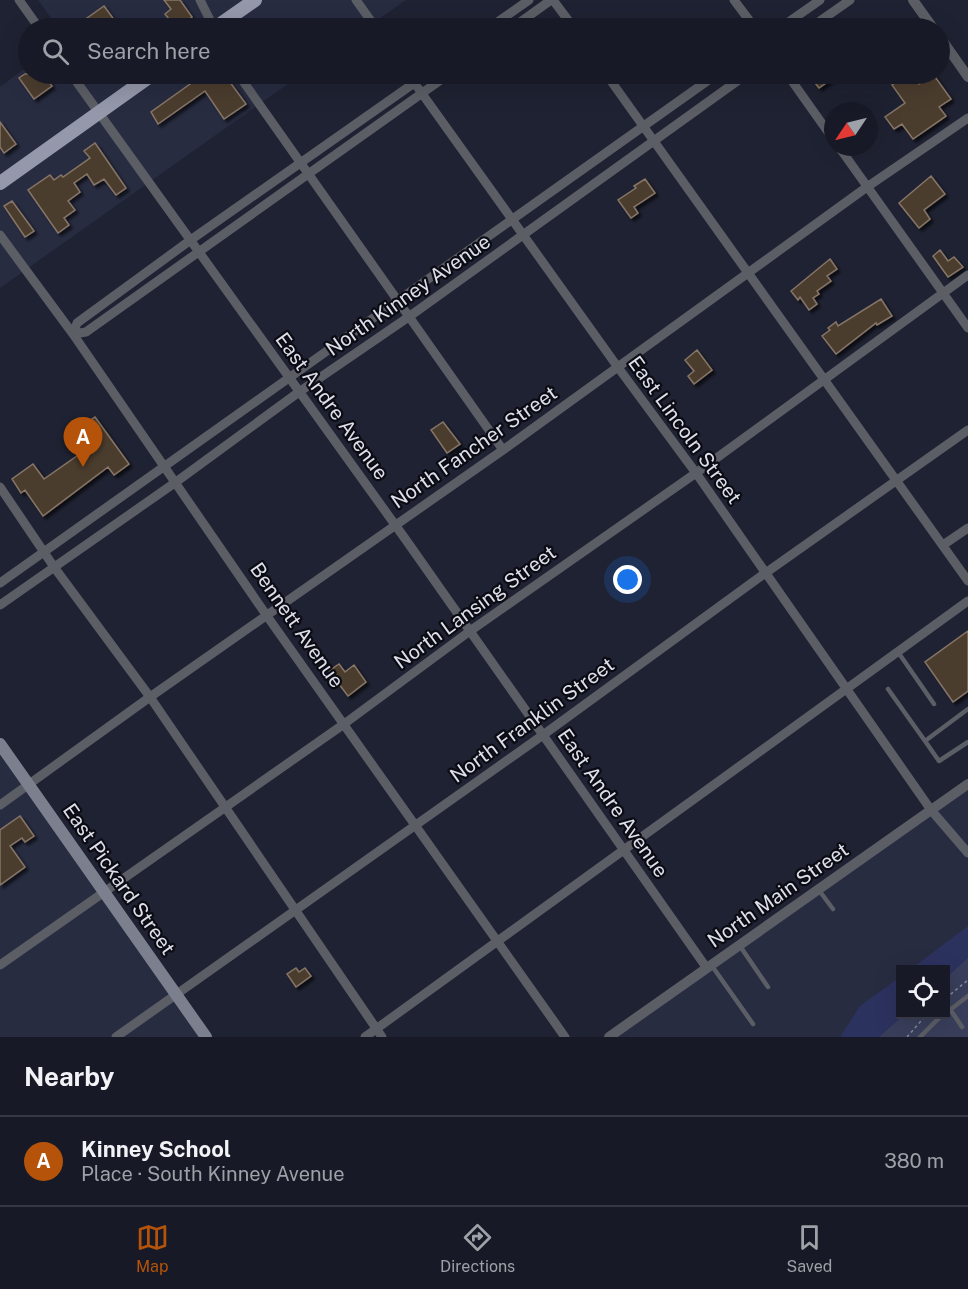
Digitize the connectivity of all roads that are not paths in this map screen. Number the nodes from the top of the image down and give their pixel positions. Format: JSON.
{"nodes":[{"id":1,"x":19,"y":0,"type":"edge"},
{"id":2,"x":200,"y":0,"type":"edge"},
{"id":3,"x":255,"y":0,"type":"edge"},
{"id":4,"x":356,"y":0,"type":"edge"},
{"id":5,"x":529,"y":0,"type":"edge"},
{"id":6,"x":552,"y":0,"type":"edge"},
{"id":7,"x":734,"y":0,"type":"edge"},
{"id":8,"x":820,"y":0,"type":"edge"},
{"id":9,"x":850,"y":0,"type":"edge"},
{"id":10,"x":913,"y":0,"type":"edge"},
{"id":11,"x":32,"y":18,"type":"edge"},
{"id":12,"x":210,"y":18,"type":"edge"},
{"id":13,"x":229,"y":18,"type":"edge"},
{"id":14,"x":369,"y":18,"type":"edge"},
{"id":15,"x":503,"y":18,"type":"edge"},
{"id":16,"x":526,"y":18,"type":"edge"},
{"id":17,"x":566,"y":18,"type":"edge"},
{"id":18,"x":747,"y":18,"type":"edge"},
{"id":19,"x":794,"y":18,"type":"edge"},
{"id":20,"x":824,"y":18,"type":"edge"},
{"id":21,"x":926,"y":18,"type":"edge"},
{"id":22,"x":950,"y":52,"type":"edge"},
{"id":23,"x":968,"y":77,"type":"edge"},
{"id":24,"x":78,"y":84,"type":"edge"},
{"id":25,"x":139,"y":84,"type":"edge"},
{"id":26,"x":245,"y":84,"type":"edge"},
{"id":27,"x":413,"y":84,"type":"edge"},
{"id":28,"x":415,"y":84,"type":"edge"},
{"id":29,"x":436,"y":84,"type":"edge"},
{"id":30,"x":613,"y":84,"type":"edge"},
{"id":31,"x":703,"y":84,"type":"edge"},
{"id":32,"x":733,"y":84,"type":"edge"},
{"id":33,"x":794,"y":84,"type":"edge"},
{"id":34,"x":422,"y":94,"type":"junction"},
{"id":35,"x":99,"y":113,"type":"junction"},
{"id":36,"x":968,"y":118,"type":"edge"},
{"id":37,"x":643,"y":126,"type":"junction"},
{"id":38,"x":824,"y":126,"type":"edge"},
{"id":39,"x":654,"y":140,"type":"junction"},
{"id":40,"x":845,"y":156,"type":"edge"},
{"id":41,"x":301,"y":163,"type":"junction"},
{"id":42,"x":308,"y":173,"type":"junction"},
{"id":43,"x":0,"y":183,"type":"edge"},
{"id":44,"x":867,"y":187,"type":"junction"},
{"id":45,"x":512,"y":220,"type":"junction"},
{"id":46,"x":0,"y":235,"type":"edge"},
{"id":47,"x":523,"y":235,"type":"junction"},
{"id":48,"x":192,"y":239,"type":"junction"},
{"id":49,"x":200,"y":251,"type":"junction"},
{"id":50,"x":748,"y":273,"type":"junction"},
{"id":51,"x":968,"y":275,"type":"edge"},
{"id":52,"x":943,"y":293,"type":"junction"},
{"id":53,"x":399,"y":300,"type":"junction"},
{"id":54,"x":410,"y":316,"type":"junction"},
{"id":55,"x":968,"y":328,"type":"edge"},
{"id":56,"x":73,"y":334,"type":"junction"},
{"id":57,"x":617,"y":366,"type":"junction"},
{"id":58,"x":289,"y":379,"type":"junction"},
{"id":59,"x":824,"y":381,"type":"junction"},
{"id":60,"x":299,"y":392,"type":"junction"},
{"id":61,"x":968,"y":430,"type":"edge"},
{"id":62,"x":503,"y":450,"type":"junction"},
{"id":63,"x":163,"y":466,"type":"junction"},
{"id":64,"x":696,"y":473,"type":"junction"},
{"id":65,"x":898,"y":481,"type":"junction"},
{"id":66,"x":176,"y":482,"type":"junction"},
{"id":67,"x":0,"y":488,"type":"edge"},
{"id":68,"x":395,"y":525,"type":"junction"},
{"id":69,"x":968,"y":528,"type":"edge"},
{"id":70,"x":943,"y":545,"type":"junction"},
{"id":71,"x":45,"y":551,"type":"junction"},
{"id":72,"x":54,"y":567,"type":"junction"},
{"id":73,"x":764,"y":574,"type":"junction"},
{"id":74,"x":968,"y":581,"type":"edge"},
{"id":75,"x":0,"y":583,"type":"edge"},
{"id":76,"x":968,"y":601,"type":"edge"},
{"id":77,"x":0,"y":606,"type":"edge"},
{"id":78,"x":267,"y":616,"type":"junction"},
{"id":79,"x":470,"y":631,"type":"junction"},
{"id":80,"x":898,"y":652,"type":"junction"},
{"id":81,"x":888,"y":689,"type":"dead end"},
{"id":82,"x":846,"y":690,"type":"junction"},
{"id":83,"x":150,"y":697,"type":"junction"},
{"id":84,"x":934,"y":704,"type":"dead end"},
{"id":85,"x":968,"y":709,"type":"edge"},
{"id":86,"x":345,"y":724,"type":"junction"},
{"id":87,"x":543,"y":735,"type":"junction"},
{"id":88,"x":925,"y":741,"type":"junction"},
{"id":89,"x":968,"y":743,"type":"edge"},
{"id":90,"x":0,"y":744,"type":"edge"},
{"id":91,"x":968,"y":784,"type":"edge"},
{"id":92,"x":29,"y":785,"type":"junction"},
{"id":93,"x":0,"y":805,"type":"edge"},
{"id":94,"x":225,"y":808,"type":"junction"},
{"id":95,"x":931,"y":810,"type":"junction"},
{"id":96,"x":416,"y":824,"type":"junction"},
{"id":97,"x":623,"y":850,"type":"junction"},
{"id":98,"x":968,"y":853,"type":"edge"},
{"id":99,"x":818,"y":889,"type":"junction"},
{"id":100,"x":104,"y":891,"type":"junction"},
{"id":101,"x":833,"y":909,"type":"dead end"},
{"id":102,"x":294,"y":911,"type":"junction"},
{"id":103,"x":496,"y":940,"type":"junction"},
{"id":104,"x":739,"y":944,"type":"junction"},
{"id":105,"x":0,"y":964,"type":"edge"},
{"id":106,"x":708,"y":965,"type":"junction"},
{"id":107,"x":768,"y":987,"type":"dead end"},
{"id":108,"x":177,"y":995,"type":"junction"},
{"id":109,"x":968,"y":996,"type":"edge"},
{"id":110,"x":950,"y":1009,"type":"edge"},
{"id":111,"x":950,"y":1016,"type":"edge"},
{"id":112,"x":939,"y":1019,"type":"edge"},
{"id":113,"x":753,"y":1024,"type":"dead end"},
{"id":114,"x":962,"y":1027,"type":"dead end"},
{"id":115,"x":379,"y":1033,"type":"edge"},
{"id":116,"x":116,"y":1037,"type":"edge"},
{"id":117,"x":206,"y":1037,"type":"edge"},
{"id":118,"x":365,"y":1037,"type":"edge"},
{"id":119,"x":565,"y":1037,"type":"edge"},
{"id":120,"x":609,"y":1037,"type":"edge"},
{"id":121,"x":920,"y":1037,"type":"edge"}],
"edges":[{"from":1,"to":11,"type":"street"},
{"from":2,"to":12,"type":"street"},
{"from":3,"to":13,"type":"main road"},
{"from":4,"to":14,"type":"street"},
{"from":5,"to":15,"type":"street"},
{"from":6,"to":16,"type":"street"},
{"from":6,"to":17,"type":"street"},
{"from":7,"to":18,"type":"street"},
{"from":8,"to":19,"type":"street"},
{"from":9,"to":20,"type":"street"},
{"from":10,"to":21,"type":"street"},
{"from":22,"to":23,"type":"street"},
{"from":24,"to":35,"type":"street","name":"East Andre Avenue"},
{"from":25,"to":35,"type":"main road"},
{"from":26,"to":41,"type":"street"},
{"from":27,"to":41,"type":"street"},
{"from":28,"to":34,"type":"street","name":"East Lincoln Street"},
{"from":29,"to":34,"type":"street"},
{"from":30,"to":37,"type":"street"},
{"from":31,"to":37,"type":"street"},
{"from":32,"to":39,"type":"street","name":"North Kinney Avenue"},
{"from":33,"to":38,"type":"street"},
{"from":34,"to":42,"type":"street"},
{"from":34,"to":45,"type":"street","name":"East Lincoln Street"},
{"from":35,"to":43,"type":"main road"},
{"from":35,"to":48,"type":"street","name":"East Andre Avenue"},
{"from":36,"to":44,"type":"street","name":"North Fancher Street"},
{"from":37,"to":39,"type":"street"},
{"from":37,"to":45,"type":"street"},
{"from":39,"to":47,"type":"street","name":"North Kinney Avenue"},
{"from":39,"to":50,"type":"street"},
{"from":40,"to":44,"type":"street"},
{"from":41,"to":42,"type":"street"},
{"from":41,"to":48,"type":"street"},
{"from":42,"to":49,"type":"street"},
{"from":42,"to":53,"type":"street"},
{"from":44,"to":50,"type":"street","name":"North Fancher Street"},
{"from":44,"to":52,"type":"street"},
{"from":45,"to":47,"type":"street","name":"East Lincoln Street"},
{"from":45,"to":53,"type":"street"},
{"from":46,"to":56,"type":"street","name":"Bennett Avenue"},
{"from":47,"to":54,"type":"street","name":"North Kinney Avenue"},
{"from":47,"to":57,"type":"street","name":"East Lincoln Street"},
{"from":48,"to":49,"type":"street","name":"East Andre Avenue"},
{"from":48,"to":56,"type":"street"},
{"from":49,"to":56,"type":"street"},
{"from":49,"to":58,"type":"street","name":"East Andre Avenue"},
{"from":50,"to":57,"type":"street","name":"North Fancher Street"},
{"from":50,"to":59,"type":"street"},
{"from":51,"to":52,"type":"street","name":"North Lansing Street"},
{"from":52,"to":55,"type":"street"},
{"from":52,"to":59,"type":"street","name":"North Lansing Street"},
{"from":53,"to":54,"type":"street"},
{"from":53,"to":58,"type":"street"},
{"from":54,"to":60,"type":"street","name":"North Kinney Avenue"},
{"from":54,"to":62,"type":"street"},
{"from":56,"to":63,"type":"street","name":"Bennett Avenue"},
{"from":57,"to":62,"type":"street","name":"North Fancher Street"},
{"from":57,"to":64,"type":"street","name":"East Lincoln Street"},
{"from":58,"to":60,"type":"street","name":"East Andre Avenue"},
{"from":58,"to":63,"type":"street"},
{"from":59,"to":64,"type":"street","name":"North Lansing Street"},
{"from":59,"to":65,"type":"street"},
{"from":60,"to":66,"type":"street","name":"North Kinney Avenue"},
{"from":60,"to":68,"type":"street","name":"East Andre Avenue"},
{"from":61,"to":65,"type":"street","name":"North Franklin Street"},
{"from":62,"to":68,"type":"street","name":"North Fancher Street"},
{"from":63,"to":66,"type":"street","name":"Bennett Avenue"},
{"from":63,"to":71,"type":"street"},
{"from":64,"to":73,"type":"street","name":"East Lincoln Street"},
{"from":64,"to":79,"type":"street","name":"North Lansing Street"},
{"from":65,"to":70,"type":"street"},
{"from":65,"to":73,"type":"street","name":"North Franklin Street"},
{"from":66,"to":72,"type":"street","name":"North Kinney Avenue"},
{"from":66,"to":78,"type":"street","name":"Bennett Avenue"},
{"from":67,"to":71,"type":"street"},
{"from":68,"to":78,"type":"street","name":"North Fancher Street"},
{"from":68,"to":79,"type":"street","name":"East Andre Avenue"},
{"from":69,"to":70,"type":"street"},
{"from":70,"to":74,"type":"street"},
{"from":71,"to":72,"type":"street"},
{"from":71,"to":75,"type":"street"},
{"from":72,"to":77,"type":"street","name":"North Kinney Avenue"},
{"from":72,"to":83,"type":"street"},
{"from":73,"to":82,"type":"street","name":"East Lincoln Street"},
{"from":73,"to":87,"type":"street","name":"North Franklin Street"},
{"from":76,"to":80,"type":"street"},
{"from":78,"to":83,"type":"street","name":"North Fancher Street"},
{"from":78,"to":86,"type":"street","name":"Bennett Avenue"},
{"from":79,"to":86,"type":"street","name":"North Lansing Street"},
{"from":79,"to":87,"type":"street","name":"East Andre Avenue"},
{"from":80,"to":82,"type":"street"},
{"from":80,"to":84,"type":"lane"},
{"from":81,"to":88,"type":"lane"},
{"from":82,"to":95,"type":"street","name":"East Lincoln Street"},
{"from":82,"to":97,"type":"street"},
{"from":83,"to":92,"type":"street","name":"North Fancher Street"},
{"from":83,"to":94,"type":"street"},
{"from":85,"to":88,"type":"lane"},
{"from":86,"to":94,"type":"street","name":"North Lansing Street"},
{"from":86,"to":96,"type":"street","name":"Bennett Avenue"},
{"from":87,"to":96,"type":"street","name":"North Franklin Street"},
{"from":87,"to":97,"type":"street","name":"East Andre Avenue"},
{"from":88,"to":89,"type":"lane"},
{"from":90,"to":92,"type":"main road","name":"East Pickard Street"},
{"from":91,"to":95,"type":"street","name":"North Main Street"},
{"from":92,"to":93,"type":"street","name":"North Fancher Street"},
{"from":92,"to":100,"type":"main road","name":"East Pickard Street"},
{"from":94,"to":100,"type":"street","name":"North Lansing Street"},
{"from":94,"to":102,"type":"street"},
{"from":95,"to":98,"type":"street","name":"East Lincoln Street"},
{"from":95,"to":99,"type":"street","name":"North Main Street"},
{"from":96,"to":102,"type":"street","name":"North Franklin Street"},
{"from":96,"to":103,"type":"street","name":"Bennett Avenue"},
{"from":97,"to":103,"type":"street"},
{"from":97,"to":106,"type":"street","name":"East Andre Avenue"},
{"from":99,"to":101,"type":"lane"},
{"from":99,"to":104,"type":"street","name":"North Main Street"},
{"from":100,"to":105,"type":"street","name":"North Lansing Street"},
{"from":100,"to":108,"type":"main road","name":"East Pickard Street"},
{"from":102,"to":108,"type":"street","name":"North Franklin Street"},
{"from":102,"to":115,"type":"street"},
{"from":103,"to":115,"type":"street"},
{"from":103,"to":119,"type":"street","name":"Bennett Avenue"},
{"from":104,"to":106,"type":"street","name":"North Main Street"},
{"from":104,"to":107,"type":"lane"},
{"from":106,"to":113,"type":"lane"},
{"from":106,"to":120,"type":"street","name":"North Main Street"},
{"from":108,"to":116,"type":"street","name":"North Franklin Street"},
{"from":108,"to":117,"type":"main road","name":"East Pickard Street"},
{"from":109,"to":110,"type":"lane"},
{"from":111,"to":114,"type":"lane"},
{"from":112,"to":121,"type":"lane"},
{"from":115,"to":118,"type":"street"}]}
